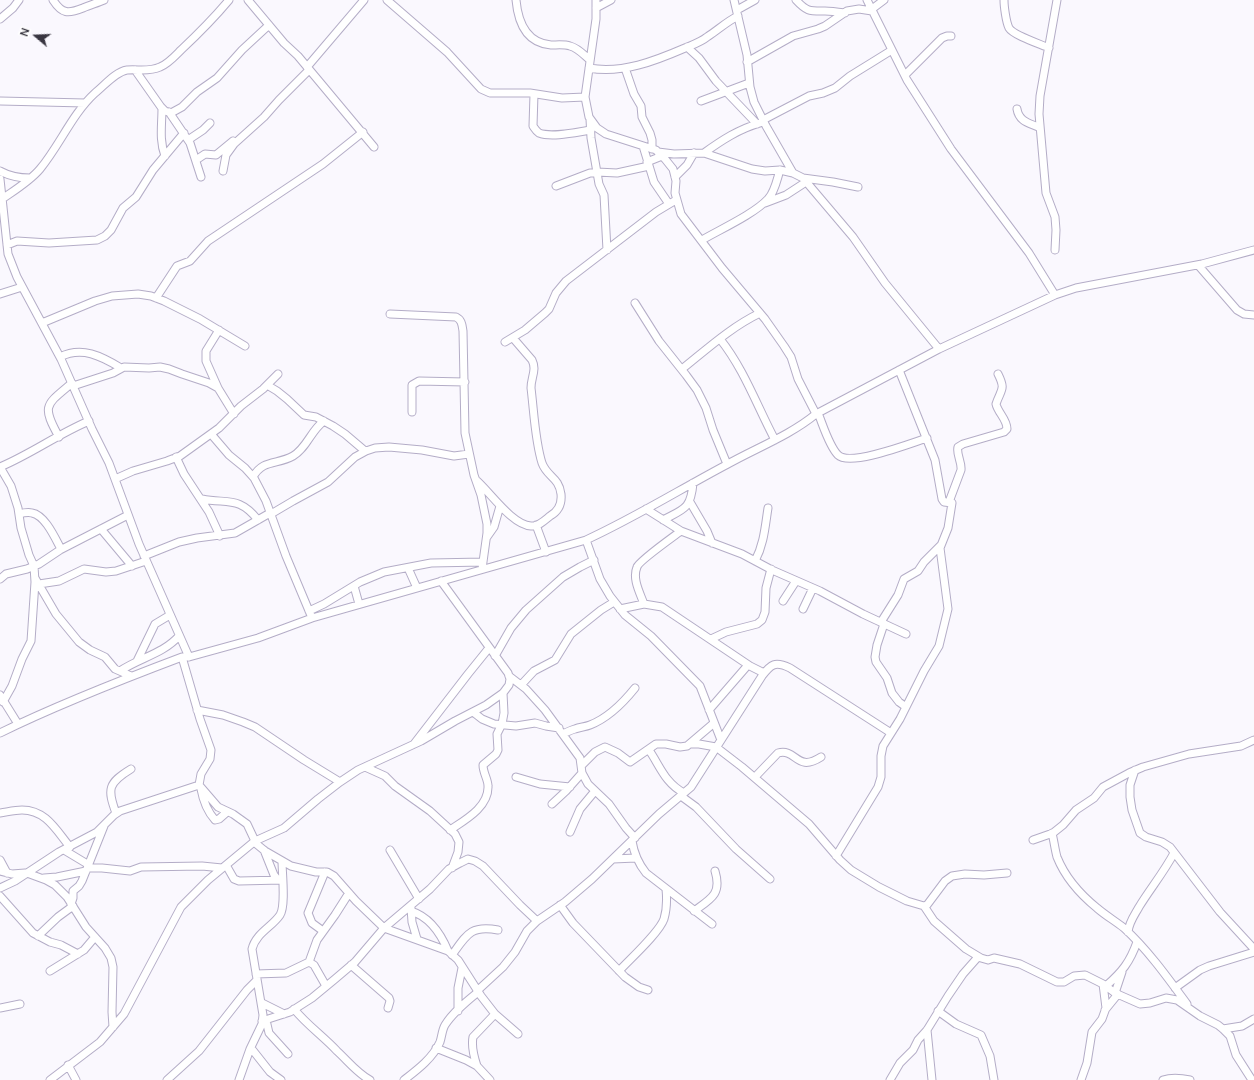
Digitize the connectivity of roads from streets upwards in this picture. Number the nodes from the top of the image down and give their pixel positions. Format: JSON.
{"nodes":[{"id":1,"x":19,"y":0,"type":"edge"},
{"id":2,"x":53,"y":0,"type":"edge"},
{"id":3,"x":104,"y":0,"type":"edge"},
{"id":4,"x":229,"y":0,"type":"edge"},
{"id":5,"x":248,"y":0,"type":"edge"},
{"id":6,"x":364,"y":0,"type":"edge"},
{"id":7,"x":387,"y":0,"type":"edge"},
{"id":8,"x":516,"y":0,"type":"edge"},
{"id":9,"x":596,"y":0,"type":"edge"},
{"id":10,"x":611,"y":0,"type":"edge"},
{"id":11,"x":734,"y":0,"type":"edge"},
{"id":12,"x":755,"y":0,"type":"edge"},
{"id":13,"x":796,"y":0,"type":"edge"},
{"id":14,"x":867,"y":0,"type":"edge"},
{"id":15,"x":884,"y":0,"type":"edge"},
{"id":16,"x":1004,"y":0,"type":"edge"},
{"id":17,"x":1058,"y":0,"type":"edge"},
{"id":18,"x":596,"y":8,"type":"junction"},
{"id":19,"x":872,"y":10,"type":"junction"},
{"id":20,"x":737,"y":13,"type":"junction"},
{"id":21,"x":845,"y":13,"type":"junction"},
{"id":22,"x":0,"y":19,"type":"edge"},
{"id":23,"x":269,"y":25,"type":"junction"},
{"id":24,"x":951,"y":36,"type":"dead end"},
{"id":25,"x":687,"y":47,"type":"junction"},
{"id":26,"x":1048,"y":48,"type":"junction"},
{"id":27,"x":892,"y":50,"type":"junction"},
{"id":28,"x":590,"y":60,"type":"junction"},
{"id":29,"x":747,"y":62,"type":"junction"},
{"id":30,"x":308,"y":68,"type":"junction"},
{"id":31,"x":589,"y":68,"type":"junction"},
{"id":32,"x":625,"y":68,"type":"junction"},
{"id":33,"x":135,"y":70,"type":"junction"},
{"id":34,"x":905,"y":75,"type":"junction"},
{"id":35,"x":749,"y":83,"type":"junction"},
{"id":36,"x":727,"y":91,"type":"junction"},
{"id":37,"x":534,"y":94,"type":"junction"},
{"id":38,"x":585,"y":97,"type":"junction"},
{"id":39,"x":0,"y":101,"type":"edge"},
{"id":40,"x":701,"y":101,"type":"dead end"},
{"id":41,"x":85,"y":103,"type":"junction"},
{"id":42,"x":162,"y":108,"type":"junction"},
{"id":43,"x":1017,"y":110,"type":"dead end"},
{"id":44,"x":169,"y":112,"type":"junction"},
{"id":45,"x":590,"y":118,"type":"junction"},
{"id":46,"x":761,"y":122,"type":"junction"},
{"id":47,"x":210,"y":124,"type":"dead end"},
{"id":48,"x":1040,"y":128,"type":"junction"},
{"id":49,"x":590,"y":130,"type":"junction"},
{"id":50,"x":363,"y":132,"type":"junction"},
{"id":51,"x":184,"y":133,"type":"junction"},
{"id":52,"x":240,"y":137,"type":"junction"},
{"id":53,"x":188,"y":140,"type":"junction"},
{"id":54,"x":643,"y":146,"type":"junction"},
{"id":55,"x":374,"y":147,"type":"dead end"},
{"id":56,"x":657,"y":152,"type":"junction"},
{"id":57,"x":694,"y":153,"type":"junction"},
{"id":58,"x":704,"y":153,"type":"junction"},
{"id":59,"x":165,"y":156,"type":"junction"},
{"id":60,"x":196,"y":160,"type":"junction"},
{"id":61,"x":648,"y":164,"type":"junction"},
{"id":62,"x":780,"y":170,"type":"junction"},
{"id":63,"x":0,"y":171,"type":"edge"},
{"id":64,"x":223,"y":171,"type":"dead end"},
{"id":65,"x":597,"y":173,"type":"junction"},
{"id":66,"x":793,"y":173,"type":"junction"},
{"id":67,"x":202,"y":177,"type":"dead end"},
{"id":68,"x":675,"y":177,"type":"junction"},
{"id":69,"x":30,"y":178,"type":"junction"},
{"id":70,"x":0,"y":179,"type":"edge"},
{"id":71,"x":804,"y":180,"type":"junction"},
{"id":72,"x":556,"y":186,"type":"dead end"},
{"id":73,"x":858,"y":187,"type":"dead end"},
{"id":74,"x":2,"y":198,"type":"junction"},
{"id":75,"x":676,"y":200,"type":"junction"},
{"id":76,"x":669,"y":204,"type":"junction"},
{"id":77,"x":761,"y":204,"type":"junction"},
{"id":78,"x":702,"y":240,"type":"junction"},
{"id":79,"x":5,"y":242,"type":"edge"},
{"id":80,"x":607,"y":250,"type":"junction"},
{"id":81,"x":1055,"y":250,"type":"dead end"},
{"id":82,"x":1254,"y":250,"type":"edge"},
{"id":83,"x":1198,"y":265,"type":"junction"},
{"id":84,"x":22,"y":287,"type":"junction"},
{"id":85,"x":0,"y":294,"type":"edge"},
{"id":86,"x":1055,"y":295,"type":"junction"},
{"id":87,"x":156,"y":298,"type":"junction"},
{"id":88,"x":635,"y":302,"type":"dead end"},
{"id":89,"x":760,"y":313,"type":"junction"},
{"id":90,"x":390,"y":314,"type":"dead end"},
{"id":91,"x":1254,"y":316,"type":"edge"},
{"id":92,"x":42,"y":323,"type":"junction"},
{"id":93,"x":218,"y":330,"type":"junction"},
{"id":94,"x":513,"y":338,"type":"junction"},
{"id":95,"x":720,"y":339,"type":"junction"},
{"id":96,"x":505,"y":342,"type":"dead end"},
{"id":97,"x":245,"y":346,"type":"dead end"},
{"id":98,"x":939,"y":349,"type":"junction"},
{"id":99,"x":60,"y":357,"type":"junction"},
{"id":100,"x":121,"y":368,"type":"junction"},
{"id":101,"x":682,"y":369,"type":"junction"},
{"id":102,"x":899,"y":370,"type":"junction"},
{"id":103,"x":278,"y":374,"type":"dead end"},
{"id":104,"x":998,"y":374,"type":"dead end"},
{"id":105,"x":464,"y":382,"type":"junction"},
{"id":106,"x":72,"y":385,"type":"junction"},
{"id":107,"x":267,"y":385,"type":"junction"},
{"id":108,"x":218,"y":388,"type":"junction"},
{"id":109,"x":412,"y":412,"type":"dead end"},
{"id":110,"x":234,"y":414,"type":"junction"},
{"id":111,"x":817,"y":414,"type":"junction"},
{"id":112,"x":89,"y":421,"type":"junction"},
{"id":113,"x":324,"y":422,"type":"junction"},
{"id":114,"x":211,"y":434,"type":"junction"},
{"id":115,"x":59,"y":437,"type":"junction"},
{"id":116,"x":926,"y":438,"type":"junction"},
{"id":117,"x":775,"y":440,"type":"junction"},
{"id":118,"x":365,"y":451,"type":"junction"},
{"id":119,"x":469,"y":454,"type":"junction"},
{"id":120,"x":176,"y":457,"type":"junction"},
{"id":121,"x":727,"y":464,"type":"junction"},
{"id":122,"x":0,"y":467,"type":"edge"},
{"id":123,"x":253,"y":477,"type":"junction"},
{"id":124,"x":115,"y":479,"type":"junction"},
{"id":125,"x":476,"y":480,"type":"junction"},
{"id":126,"x":693,"y":483,"type":"junction"},
{"id":127,"x":202,"y":499,"type":"junction"},
{"id":128,"x":690,"y":502,"type":"junction"},
{"id":129,"x":949,"y":502,"type":"junction"},
{"id":130,"x":500,"y":506,"type":"junction"},
{"id":131,"x":768,"y":508,"type":"dead end"},
{"id":132,"x":646,"y":509,"type":"junction"},
{"id":133,"x":271,"y":513,"type":"junction"},
{"id":134,"x":19,"y":514,"type":"junction"},
{"id":135,"x":128,"y":515,"type":"junction"},
{"id":136,"x":258,"y":520,"type":"junction"},
{"id":137,"x":663,"y":520,"type":"junction"},
{"id":138,"x":536,"y":525,"type":"junction"},
{"id":139,"x":101,"y":530,"type":"junction"},
{"id":140,"x":681,"y":531,"type":"junction"},
{"id":141,"x":220,"y":536,"type":"junction"},
{"id":142,"x":487,"y":538,"type":"junction"},
{"id":143,"x":586,"y":540,"type":"junction"},
{"id":144,"x":712,"y":543,"type":"junction"},
{"id":145,"x":941,"y":545,"type":"junction"},
{"id":146,"x":61,"y":549,"type":"junction"},
{"id":147,"x":546,"y":552,"type":"junction"},
{"id":148,"x":145,"y":558,"type":"junction"},
{"id":149,"x":594,"y":560,"type":"junction"},
{"id":150,"x":755,"y":561,"type":"junction"},
{"id":151,"x":483,"y":562,"type":"junction"},
{"id":152,"x":34,"y":566,"type":"junction"},
{"id":153,"x":132,"y":566,"type":"junction"},
{"id":154,"x":408,"y":568,"type":"junction"},
{"id":155,"x":771,"y":569,"type":"junction"},
{"id":156,"x":482,"y":570,"type":"junction"},
{"id":157,"x":35,"y":577,"type":"junction"},
{"id":158,"x":0,"y":579,"type":"edge"},
{"id":159,"x":441,"y":581,"type":"junction"},
{"id":160,"x":796,"y":581,"type":"junction"},
{"id":161,"x":39,"y":584,"type":"junction"},
{"id":162,"x":354,"y":586,"type":"junction"},
{"id":163,"x":417,"y":588,"type":"junction"},
{"id":164,"x":813,"y":588,"type":"junction"},
{"id":165,"x":783,"y":601,"type":"dead end"},
{"id":166,"x":614,"y":602,"type":"junction"},
{"id":167,"x":359,"y":604,"type":"junction"},
{"id":168,"x":644,"y":604,"type":"junction"},
{"id":169,"x":620,"y":609,"type":"junction"},
{"id":170,"x":803,"y":609,"type":"dead end"},
{"id":171,"x":311,"y":614,"type":"junction"},
{"id":172,"x":170,"y":615,"type":"junction"},
{"id":173,"x":882,"y":623,"type":"junction"},
{"id":174,"x":906,"y":634,"type":"dead end"},
{"id":175,"x":179,"y":636,"type":"junction"},
{"id":176,"x":711,"y":638,"type":"junction"},
{"id":177,"x":490,"y":648,"type":"junction"},
{"id":178,"x":495,"y":656,"type":"junction"},
{"id":179,"x":185,"y":657,"type":"junction"},
{"id":180,"x":137,"y":661,"type":"junction"},
{"id":181,"x":748,"y":664,"type":"junction"},
{"id":182,"x":120,"y":671,"type":"junction"},
{"id":183,"x":764,"y":673,"type":"junction"},
{"id":184,"x":132,"y":676,"type":"junction"},
{"id":185,"x":509,"y":676,"type":"junction"},
{"id":186,"x":521,"y":685,"type":"junction"},
{"id":187,"x":635,"y":688,"type":"dead end"},
{"id":188,"x":503,"y":693,"type":"junction"},
{"id":189,"x":0,"y":695,"type":"edge"},
{"id":190,"x":3,"y":702,"type":"junction"},
{"id":191,"x":906,"y":707,"type":"junction"},
{"id":192,"x":196,"y":710,"type":"junction"},
{"id":193,"x":709,"y":710,"type":"junction"},
{"id":194,"x":473,"y":712,"type":"junction"},
{"id":195,"x":714,"y":723,"type":"junction"},
{"id":196,"x":18,"y":724,"type":"junction"},
{"id":197,"x":501,"y":725,"type":"junction"},
{"id":198,"x":561,"y":731,"type":"junction"},
{"id":199,"x":0,"y":733,"type":"edge"},
{"id":200,"x":891,"y":733,"type":"junction"},
{"id":201,"x":721,"y":740,"type":"junction"},
{"id":202,"x":1254,"y":740,"type":"edge"},
{"id":203,"x":691,"y":744,"type":"junction"},
{"id":204,"x":412,"y":745,"type":"junction"},
{"id":205,"x":716,"y":747,"type":"junction"},
{"id":206,"x":649,"y":750,"type":"junction"},
{"id":207,"x":821,"y":757,"type":"dead end"},
{"id":208,"x":582,"y":765,"type":"junction"},
{"id":209,"x":365,"y":767,"type":"junction"},
{"id":210,"x":130,"y":769,"type":"dead end"},
{"id":211,"x":1135,"y":770,"type":"junction"},
{"id":212,"x":582,"y":773,"type":"junction"},
{"id":213,"x":755,"y":777,"type":"junction"},
{"id":214,"x":516,"y":778,"type":"dead end"},
{"id":215,"x":340,"y":782,"type":"junction"},
{"id":216,"x":200,"y":786,"type":"junction"},
{"id":217,"x":570,"y":787,"type":"junction"},
{"id":218,"x":595,"y":792,"type":"junction"},
{"id":219,"x":683,"y":794,"type":"junction"},
{"id":220,"x":552,"y":804,"type":"dead end"},
{"id":221,"x":227,"y":812,"type":"junction"},
{"id":222,"x":0,"y":813,"type":"edge"},
{"id":223,"x":116,"y":814,"type":"junction"},
{"id":224,"x":104,"y":825,"type":"junction"},
{"id":225,"x":450,"y":830,"type":"junction"},
{"id":226,"x":570,"y":832,"type":"dead end"},
{"id":227,"x":1052,"y":834,"type":"junction"},
{"id":228,"x":633,"y":840,"type":"junction"},
{"id":229,"x":1033,"y":840,"type":"dead end"},
{"id":230,"x":255,"y":842,"type":"junction"},
{"id":231,"x":67,"y":848,"type":"junction"},
{"id":232,"x":264,"y":850,"type":"junction"},
{"id":233,"x":390,"y":850,"type":"dead end"},
{"id":234,"x":1174,"y":853,"type":"junction"},
{"id":235,"x":836,"y":856,"type":"junction"},
{"id":236,"x":636,"y":858,"type":"junction"},
{"id":237,"x":613,"y":859,"type":"junction"},
{"id":238,"x":0,"y":860,"type":"edge"},
{"id":239,"x":282,"y":861,"type":"junction"},
{"id":240,"x":224,"y":867,"type":"junction"},
{"id":241,"x":87,"y":868,"type":"junction"},
{"id":242,"x":452,"y":868,"type":"junction"},
{"id":243,"x":715,"y":871,"type":"dead end"},
{"id":244,"x":4,"y":872,"type":"edge"},
{"id":245,"x":325,"y":872,"type":"junction"},
{"id":246,"x":1007,"y":872,"type":"dead end"},
{"id":247,"x":27,"y":873,"type":"junction"},
{"id":248,"x":41,"y":878,"type":"junction"},
{"id":249,"x":770,"y":879,"type":"dead end"},
{"id":250,"x":280,"y":880,"type":"junction"},
{"id":251,"x":0,"y":888,"type":"edge"},
{"id":252,"x":666,"y":888,"type":"junction"},
{"id":253,"x":349,"y":893,"type":"junction"},
{"id":254,"x":0,"y":896,"type":"edge"},
{"id":255,"x":419,"y":899,"type":"junction"},
{"id":256,"x":72,"y":905,"type":"junction"},
{"id":257,"x":560,"y":905,"type":"junction"},
{"id":258,"x":924,"y":906,"type":"junction"},
{"id":259,"x":411,"y":908,"type":"junction"},
{"id":260,"x":694,"y":911,"type":"junction"},
{"id":261,"x":536,"y":921,"type":"junction"},
{"id":262,"x":712,"y":924,"type":"dead end"},
{"id":263,"x":384,"y":928,"type":"junction"},
{"id":264,"x":498,"y":930,"type":"dead end"},
{"id":265,"x":323,"y":931,"type":"junction"},
{"id":266,"x":1128,"y":932,"type":"junction"},
{"id":267,"x":38,"y":936,"type":"junction"},
{"id":268,"x":95,"y":937,"type":"junction"},
{"id":269,"x":417,"y":939,"type":"junction"},
{"id":270,"x":1137,"y":942,"type":"junction"},
{"id":271,"x":1254,"y":950,"type":"edge"},
{"id":272,"x":450,"y":953,"type":"junction"},
{"id":273,"x":78,"y":954,"type":"junction"},
{"id":274,"x":978,"y":957,"type":"junction"},
{"id":275,"x":309,"y":962,"type":"junction"},
{"id":276,"x":351,"y":965,"type":"junction"},
{"id":277,"x":462,"y":968,"type":"junction"},
{"id":278,"x":619,"y":971,"type":"junction"},
{"id":279,"x":1122,"y":971,"type":"junction"},
{"id":280,"x":50,"y":972,"type":"dead end"},
{"id":281,"x":257,"y":977,"type":"junction"},
{"id":282,"x":1104,"y":985,"type":"junction"},
{"id":283,"x":326,"y":986,"type":"junction"},
{"id":284,"x":1175,"y":988,"type":"junction"},
{"id":285,"x":648,"y":990,"type":"dead end"},
{"id":286,"x":478,"y":991,"type":"junction"},
{"id":287,"x":1117,"y":993,"type":"junction"},
{"id":288,"x":262,"y":1003,"type":"junction"},
{"id":289,"x":20,"y":1004,"type":"dead end"},
{"id":290,"x":1189,"y":1007,"type":"junction"},
{"id":291,"x":0,"y":1008,"type":"edge"},
{"id":292,"x":388,"y":1008,"type":"dead end"},
{"id":293,"x":294,"y":1009,"type":"junction"},
{"id":294,"x":1105,"y":1010,"type":"junction"},
{"id":295,"x":458,"y":1011,"type":"junction"},
{"id":296,"x":938,"y":1011,"type":"junction"},
{"id":297,"x":284,"y":1014,"type":"junction"},
{"id":298,"x":494,"y":1014,"type":"junction"},
{"id":299,"x":1254,"y":1019,"type":"edge"},
{"id":300,"x":264,"y":1021,"type":"junction"},
{"id":301,"x":113,"y":1027,"type":"junction"},
{"id":302,"x":1224,"y":1029,"type":"junction"},
{"id":303,"x":927,"y":1030,"type":"junction"},
{"id":304,"x":518,"y":1034,"type":"dead end"},
{"id":305,"x":251,"y":1048,"type":"junction"},
{"id":306,"x":436,"y":1048,"type":"junction"},
{"id":307,"x":288,"y":1054,"type":"dead end"},
{"id":308,"x":68,"y":1066,"type":"junction"},
{"id":309,"x":477,"y":1066,"type":"junction"},
{"id":310,"x":485,"y":1078,"type":"edge"},
{"id":311,"x":50,"y":1080,"type":"edge"},
{"id":312,"x":76,"y":1080,"type":"edge"},
{"id":313,"x":167,"y":1080,"type":"edge"},
{"id":314,"x":239,"y":1080,"type":"edge"},
{"id":315,"x":282,"y":1080,"type":"edge"},
{"id":316,"x":370,"y":1080,"type":"edge"},
{"id":317,"x":404,"y":1080,"type":"edge"},
{"id":318,"x":890,"y":1080,"type":"edge"},
{"id":319,"x":932,"y":1080,"type":"edge"},
{"id":320,"x":994,"y":1080,"type":"edge"},
{"id":321,"x":1081,"y":1080,"type":"edge"},
{"id":322,"x":1163,"y":1080,"type":"edge"},
{"id":323,"x":1190,"y":1080,"type":"edge"},
{"id":324,"x":1252,"y":1080,"type":"edge"}],
"edges":[{"from":1,"to":22,"type":"street"},
{"from":2,"to":3,"type":"street"},
{"from":4,"to":33,"type":"street"},
{"from":5,"to":23,"type":"street"},
{"from":6,"to":30,"type":"street"},
{"from":7,"to":37,"type":"street"},
{"from":8,"to":28,"type":"street"},
{"from":9,"to":18,"type":"street"},
{"from":10,"to":18,"type":"street"},
{"from":11,"to":20,"type":"street"},
{"from":12,"to":20,"type":"street"},
{"from":13,"to":21,"type":"street"},
{"from":14,"to":19,"type":"street"},
{"from":15,"to":19,"type":"street"},
{"from":16,"to":26,"type":"street"},
{"from":17,"to":26,"type":"street"},
{"from":18,"to":28,"type":"street"},
{"from":19,"to":21,"type":"street"},
{"from":19,"to":27,"type":"street"},
{"from":20,"to":25,"type":"street"},
{"from":20,"to":29,"type":"street"},
{"from":21,"to":29,"type":"street"},
{"from":23,"to":30,"type":"street"},
{"from":23,"to":44,"type":"street"},
{"from":24,"to":34,"type":"street"},
{"from":25,"to":32,"type":"street"},
{"from":25,"to":36,"type":"street"},
{"from":26,"to":48,"type":"street"},
{"from":27,"to":34,"type":"street"},
{"from":27,"to":46,"type":"street"},
{"from":28,"to":31,"type":"street"},
{"from":29,"to":35,"type":"street"},
{"from":30,"to":50,"type":"street"},
{"from":30,"to":52,"type":"street"},
{"from":31,"to":32,"type":"street"},
{"from":31,"to":38,"type":"street"},
{"from":32,"to":56,"type":"street"},
{"from":33,"to":41,"type":"street"},
{"from":33,"to":42,"type":"street"},
{"from":34,"to":86,"type":"street"},
{"from":35,"to":36,"type":"street"},
{"from":35,"to":46,"type":"street"},
{"from":36,"to":40,"type":"street"},
{"from":36,"to":46,"type":"street"},
{"from":37,"to":38,"type":"street"},
{"from":37,"to":49,"type":"street"},
{"from":38,"to":45,"type":"street"},
{"from":39,"to":41,"type":"street"},
{"from":41,"to":69,"type":"street"},
{"from":42,"to":44,"type":"street"},
{"from":42,"to":59,"type":"street"},
{"from":43,"to":48,"type":"street"},
{"from":44,"to":51,"type":"street"},
{"from":45,"to":49,"type":"street"},
{"from":45,"to":54,"type":"street"},
{"from":46,"to":58,"type":"street"},
{"from":46,"to":66,"type":"street"},
{"from":47,"to":53,"type":"street"},
{"from":48,"to":81,"type":"street"},
{"from":49,"to":65,"type":"street"},
{"from":50,"to":55,"type":"street"},
{"from":50,"to":87,"type":"street"},
{"from":51,"to":53,"type":"street"},
{"from":51,"to":59,"type":"street"},
{"from":52,"to":60,"type":"street"},
{"from":52,"to":64,"type":"street"},
{"from":53,"to":60,"type":"street"},
{"from":54,"to":56,"type":"street"},
{"from":54,"to":61,"type":"street"},
{"from":56,"to":57,"type":"street"},
{"from":56,"to":61,"type":"street"},
{"from":56,"to":68,"type":"street"},
{"from":57,"to":58,"type":"street"},
{"from":57,"to":68,"type":"street"},
{"from":58,"to":62,"type":"street"},
{"from":59,"to":79,"type":"street"},
{"from":60,"to":67,"type":"street"},
{"from":61,"to":65,"type":"street"},
{"from":61,"to":76,"type":"street"},
{"from":62,"to":66,"type":"street"},
{"from":62,"to":77,"type":"street"},
{"from":63,"to":69,"type":"street"},
{"from":65,"to":72,"type":"street"},
{"from":65,"to":80,"type":"street"},
{"from":66,"to":71,"type":"street"},
{"from":68,"to":75,"type":"street"},
{"from":69,"to":74,"type":"street"},
{"from":70,"to":74,"type":"street"},
{"from":71,"to":73,"type":"street"},
{"from":71,"to":77,"type":"street"},
{"from":71,"to":98,"type":"street"},
{"from":74,"to":79,"type":"street"},
{"from":75,"to":76,"type":"street"},
{"from":75,"to":78,"type":"street"},
{"from":76,"to":80,"type":"street"},
{"from":77,"to":78,"type":"street"},
{"from":78,"to":89,"type":"street"},
{"from":79,"to":84,"type":"street"},
{"from":80,"to":94,"type":"street"},
{"from":82,"to":83,"type":"street"},
{"from":83,"to":86,"type":"street"},
{"from":83,"to":91,"type":"street"},
{"from":84,"to":85,"type":"street"},
{"from":84,"to":92,"type":"street"},
{"from":86,"to":98,"type":"street"},
{"from":87,"to":92,"type":"street"},
{"from":87,"to":93,"type":"street"},
{"from":88,"to":101,"type":"street"},
{"from":89,"to":95,"type":"street"},
{"from":89,"to":111,"type":"street"},
{"from":90,"to":105,"type":"street"},
{"from":92,"to":99,"type":"street"},
{"from":93,"to":97,"type":"street"},
{"from":93,"to":108,"type":"street"},
{"from":94,"to":96,"type":"street"},
{"from":94,"to":138,"type":"street"},
{"from":95,"to":101,"type":"street"},
{"from":95,"to":117,"type":"street"},
{"from":98,"to":102,"type":"street"},
{"from":99,"to":100,"type":"street"},
{"from":99,"to":106,"type":"street"},
{"from":100,"to":106,"type":"street"},
{"from":100,"to":108,"type":"street"},
{"from":101,"to":121,"type":"street"},
{"from":102,"to":111,"type":"street"},
{"from":102,"to":116,"type":"street"},
{"from":103,"to":107,"type":"street"},
{"from":104,"to":129,"type":"street"},
{"from":105,"to":109,"type":"street"},
{"from":105,"to":119,"type":"street"},
{"from":106,"to":112,"type":"street"},
{"from":106,"to":115,"type":"street"},
{"from":107,"to":110,"type":"street"},
{"from":107,"to":113,"type":"street"},
{"from":108,"to":110,"type":"street"},
{"from":110,"to":114,"type":"street"},
{"from":111,"to":116,"type":"street"},
{"from":111,"to":117,"type":"street"},
{"from":112,"to":115,"type":"street"},
{"from":112,"to":124,"type":"street"},
{"from":113,"to":118,"type":"street"},
{"from":113,"to":123,"type":"street"},
{"from":114,"to":120,"type":"street"},
{"from":114,"to":123,"type":"street"},
{"from":115,"to":122,"type":"street"},
{"from":116,"to":129,"type":"street"},
{"from":117,"to":121,"type":"street"},
{"from":118,"to":119,"type":"street"},
{"from":118,"to":133,"type":"street"},
{"from":119,"to":125,"type":"street"},
{"from":120,"to":124,"type":"street"},
{"from":120,"to":127,"type":"street"},
{"from":121,"to":126,"type":"street"},
{"from":122,"to":134,"type":"street"},
{"from":123,"to":133,"type":"street"},
{"from":124,"to":135,"type":"street"},
{"from":125,"to":130,"type":"street"},
{"from":125,"to":142,"type":"street"},
{"from":126,"to":128,"type":"street"},
{"from":126,"to":132,"type":"street"},
{"from":127,"to":136,"type":"street"},
{"from":127,"to":141,"type":"street"},
{"from":128,"to":137,"type":"street"},
{"from":128,"to":144,"type":"street"},
{"from":129,"to":145,"type":"street"},
{"from":130,"to":138,"type":"street"},
{"from":130,"to":142,"type":"street"},
{"from":131,"to":150,"type":"street"},
{"from":132,"to":137,"type":"street"},
{"from":132,"to":143,"type":"street"},
{"from":133,"to":136,"type":"street"},
{"from":133,"to":171,"type":"street"},
{"from":134,"to":146,"type":"street"},
{"from":134,"to":152,"type":"street"},
{"from":135,"to":139,"type":"street"},
{"from":135,"to":148,"type":"street"},
{"from":136,"to":141,"type":"street"},
{"from":137,"to":140,"type":"street"},
{"from":138,"to":147,"type":"street"},
{"from":139,"to":146,"type":"street"},
{"from":139,"to":153,"type":"street"},
{"from":140,"to":144,"type":"street"},
{"from":140,"to":168,"type":"street"},
{"from":141,"to":148,"type":"street"},
{"from":142,"to":151,"type":"street"},
{"from":143,"to":147,"type":"street"},
{"from":143,"to":149,"type":"street"},
{"from":144,"to":150,"type":"street"},
{"from":145,"to":173,"type":"street"},
{"from":145,"to":191,"type":"street"},
{"from":146,"to":152,"type":"street"},
{"from":147,"to":156,"type":"street"},
{"from":148,"to":153,"type":"street"},
{"from":148,"to":172,"type":"street"},
{"from":149,"to":166,"type":"street"},
{"from":149,"to":178,"type":"street"},
{"from":150,"to":155,"type":"street"},
{"from":151,"to":154,"type":"street"},
{"from":151,"to":156,"type":"street"},
{"from":152,"to":157,"type":"street"},
{"from":152,"to":158,"type":"street"},
{"from":153,"to":161,"type":"street"},
{"from":154,"to":162,"type":"street"},
{"from":154,"to":163,"type":"street"},
{"from":155,"to":160,"type":"street"},
{"from":155,"to":176,"type":"street"},
{"from":156,"to":159,"type":"street"},
{"from":157,"to":161,"type":"street"},
{"from":157,"to":190,"type":"street"},
{"from":159,"to":163,"type":"street"},
{"from":159,"to":177,"type":"street"},
{"from":160,"to":164,"type":"street"},
{"from":160,"to":165,"type":"street"},
{"from":161,"to":182,"type":"street"},
{"from":162,"to":167,"type":"street"},
{"from":162,"to":171,"type":"street"},
{"from":163,"to":167,"type":"street"},
{"from":164,"to":170,"type":"street"},
{"from":164,"to":173,"type":"street"},
{"from":166,"to":169,"type":"street"},
{"from":166,"to":186,"type":"street"},
{"from":167,"to":171,"type":"street"},
{"from":168,"to":169,"type":"street"},
{"from":168,"to":176,"type":"street"},
{"from":169,"to":193,"type":"street"},
{"from":171,"to":179,"type":"street"},
{"from":172,"to":175,"type":"street"},
{"from":172,"to":180,"type":"street"},
{"from":173,"to":174,"type":"street"},
{"from":173,"to":191,"type":"street"},
{"from":175,"to":179,"type":"street"},
{"from":175,"to":180,"type":"street"},
{"from":176,"to":181,"type":"street"},
{"from":177,"to":178,"type":"street"},
{"from":177,"to":204,"type":"street"},
{"from":178,"to":185,"type":"street"},
{"from":179,"to":184,"type":"street"},
{"from":179,"to":192,"type":"street"},
{"from":180,"to":182,"type":"street"},
{"from":181,"to":183,"type":"street"},
{"from":181,"to":193,"type":"street"},
{"from":182,"to":184,"type":"street"},
{"from":183,"to":200,"type":"street"},
{"from":183,"to":201,"type":"street"},
{"from":184,"to":196,"type":"street"},
{"from":185,"to":186,"type":"street"},
{"from":185,"to":188,"type":"street"},
{"from":186,"to":198,"type":"street"},
{"from":187,"to":198,"type":"street"},
{"from":188,"to":194,"type":"street"},
{"from":188,"to":197,"type":"street"},
{"from":189,"to":190,"type":"street"},
{"from":190,"to":196,"type":"street"},
{"from":191,"to":200,"type":"street"},
{"from":192,"to":215,"type":"street"},
{"from":192,"to":216,"type":"street"},
{"from":193,"to":195,"type":"street"},
{"from":194,"to":197,"type":"street"},
{"from":194,"to":204,"type":"street"},
{"from":195,"to":201,"type":"street"},
{"from":195,"to":203,"type":"street"},
{"from":196,"to":199,"type":"street"},
{"from":197,"to":198,"type":"street"},
{"from":197,"to":225,"type":"street"},
{"from":198,"to":208,"type":"street"},
{"from":200,"to":235,"type":"street"},
{"from":201,"to":205,"type":"street"},
{"from":202,"to":211,"type":"street"},
{"from":203,"to":205,"type":"street"},
{"from":203,"to":206,"type":"street"},
{"from":204,"to":209,"type":"street"},
{"from":205,"to":213,"type":"street"},
{"from":205,"to":219,"type":"street"},
{"from":206,"to":208,"type":"street"},
{"from":206,"to":219,"type":"street"},
{"from":207,"to":213,"type":"street"},
{"from":208,"to":212,"type":"street"},
{"from":209,"to":215,"type":"street"},
{"from":209,"to":225,"type":"street"},
{"from":210,"to":223,"type":"street"},
{"from":211,"to":227,"type":"street"},
{"from":211,"to":234,"type":"street"},
{"from":212,"to":217,"type":"street"},
{"from":212,"to":218,"type":"street"},
{"from":213,"to":235,"type":"street"},
{"from":214,"to":217,"type":"street"},
{"from":215,"to":230,"type":"street"},
{"from":216,"to":221,"type":"street"},
{"from":216,"to":221,"type":"street"},
{"from":216,"to":223,"type":"street"},
{"from":217,"to":220,"type":"street"},
{"from":218,"to":226,"type":"street"},
{"from":218,"to":228,"type":"street"},
{"from":219,"to":228,"type":"street"},
{"from":219,"to":249,"type":"street"},
{"from":221,"to":230,"type":"street"},
{"from":222,"to":231,"type":"street"},
{"from":223,"to":224,"type":"street"},
{"from":224,"to":231,"type":"street"},
{"from":224,"to":241,"type":"street"},
{"from":225,"to":242,"type":"street"},
{"from":227,"to":229,"type":"street"},
{"from":227,"to":266,"type":"street"},
{"from":228,"to":236,"type":"street"},
{"from":228,"to":237,"type":"street"},
{"from":230,"to":232,"type":"street"},
{"from":230,"to":240,"type":"street"},
{"from":231,"to":241,"type":"street"},
{"from":231,"to":247,"type":"street"},
{"from":232,"to":239,"type":"street"},
{"from":232,"to":250,"type":"street"},
{"from":233,"to":255,"type":"street"},
{"from":234,"to":266,"type":"street"},
{"from":234,"to":271,"type":"street"},
{"from":235,"to":258,"type":"street"},
{"from":236,"to":237,"type":"street"},
{"from":236,"to":252,"type":"street"},
{"from":237,"to":257,"type":"street"},
{"from":238,"to":244,"type":"street"},
{"from":239,"to":245,"type":"street"},
{"from":239,"to":250,"type":"street"},
{"from":240,"to":241,"type":"street"},
{"from":240,"to":250,"type":"street"},
{"from":240,"to":301,"type":"street"},
{"from":241,"to":248,"type":"street"},
{"from":241,"to":256,"type":"street"},
{"from":242,"to":255,"type":"street"},
{"from":242,"to":261,"type":"street"},
{"from":243,"to":260,"type":"street"},
{"from":244,"to":247,"type":"street"},
{"from":245,"to":253,"type":"street"},
{"from":245,"to":265,"type":"street"},
{"from":246,"to":258,"type":"street"},
{"from":247,"to":248,"type":"street"},
{"from":247,"to":251,"type":"street"},
{"from":248,"to":256,"type":"street"},
{"from":250,"to":281,"type":"street"},
{"from":252,"to":260,"type":"street"},
{"from":252,"to":278,"type":"street"},
{"from":253,"to":263,"type":"street"},
{"from":253,"to":265,"type":"street"},
{"from":254,"to":267,"type":"street"},
{"from":255,"to":259,"type":"street"},
{"from":256,"to":267,"type":"street"},
{"from":256,"to":268,"type":"street"},
{"from":257,"to":261,"type":"street"},
{"from":257,"to":278,"type":"street"},
{"from":258,"to":274,"type":"street"},
{"from":259,"to":263,"type":"street"},
{"from":259,"to":269,"type":"street"},
{"from":259,"to":272,"type":"street"},
{"from":260,"to":262,"type":"street"},
{"from":261,"to":286,"type":"street"},
{"from":263,"to":269,"type":"street"},
{"from":263,"to":276,"type":"street"},
{"from":264,"to":272,"type":"street"},
{"from":265,"to":275,"type":"street"},
{"from":266,"to":270,"type":"street"},
{"from":267,"to":273,"type":"street"},
{"from":268,"to":273,"type":"street"},
{"from":268,"to":301,"type":"street"},
{"from":269,"to":272,"type":"street"},
{"from":270,"to":279,"type":"street"},
{"from":270,"to":284,"type":"street"},
{"from":271,"to":284,"type":"street"},
{"from":272,"to":277,"type":"street"},
{"from":273,"to":280,"type":"street"},
{"from":274,"to":282,"type":"street"},
{"from":274,"to":296,"type":"street"},
{"from":275,"to":281,"type":"street"},
{"from":275,"to":283,"type":"street"},
{"from":276,"to":283,"type":"street"},
{"from":276,"to":292,"type":"street"},
{"from":277,"to":286,"type":"street"},
{"from":277,"to":295,"type":"street"},
{"from":278,"to":285,"type":"street"},
{"from":279,"to":282,"type":"street"},
{"from":279,"to":287,"type":"street"},
{"from":281,"to":288,"type":"street"},
{"from":281,"to":313,"type":"street"},
{"from":282,"to":287,"type":"street"},
{"from":282,"to":294,"type":"street"},
{"from":283,"to":293,"type":"street"},
{"from":284,"to":290,"type":"street"},
{"from":286,"to":295,"type":"street"},
{"from":286,"to":298,"type":"street"},
{"from":287,"to":290,"type":"street"},
{"from":287,"to":294,"type":"street"},
{"from":288,"to":297,"type":"street"},
{"from":288,"to":300,"type":"street"},
{"from":289,"to":291,"type":"street"},
{"from":290,"to":302,"type":"street"},
{"from":293,"to":297,"type":"street"},
{"from":293,"to":316,"type":"street"},
{"from":294,"to":321,"type":"street"},
{"from":295,"to":306,"type":"street"},
{"from":296,"to":303,"type":"street"},
{"from":296,"to":320,"type":"street"},
{"from":297,"to":300,"type":"street"},
{"from":298,"to":304,"type":"street"},
{"from":298,"to":309,"type":"street"},
{"from":299,"to":302,"type":"street"},
{"from":300,"to":305,"type":"street"},
{"from":300,"to":307,"type":"street"},
{"from":301,"to":308,"type":"street"},
{"from":302,"to":324,"type":"street"},
{"from":303,"to":318,"type":"street"},
{"from":303,"to":319,"type":"street"},
{"from":305,"to":314,"type":"street"},
{"from":305,"to":315,"type":"street"},
{"from":306,"to":309,"type":"street"},
{"from":306,"to":317,"type":"street"},
{"from":308,"to":311,"type":"street"},
{"from":308,"to":312,"type":"street"},
{"from":309,"to":310,"type":"street"},
{"from":322,"to":323,"type":"street"}]}
